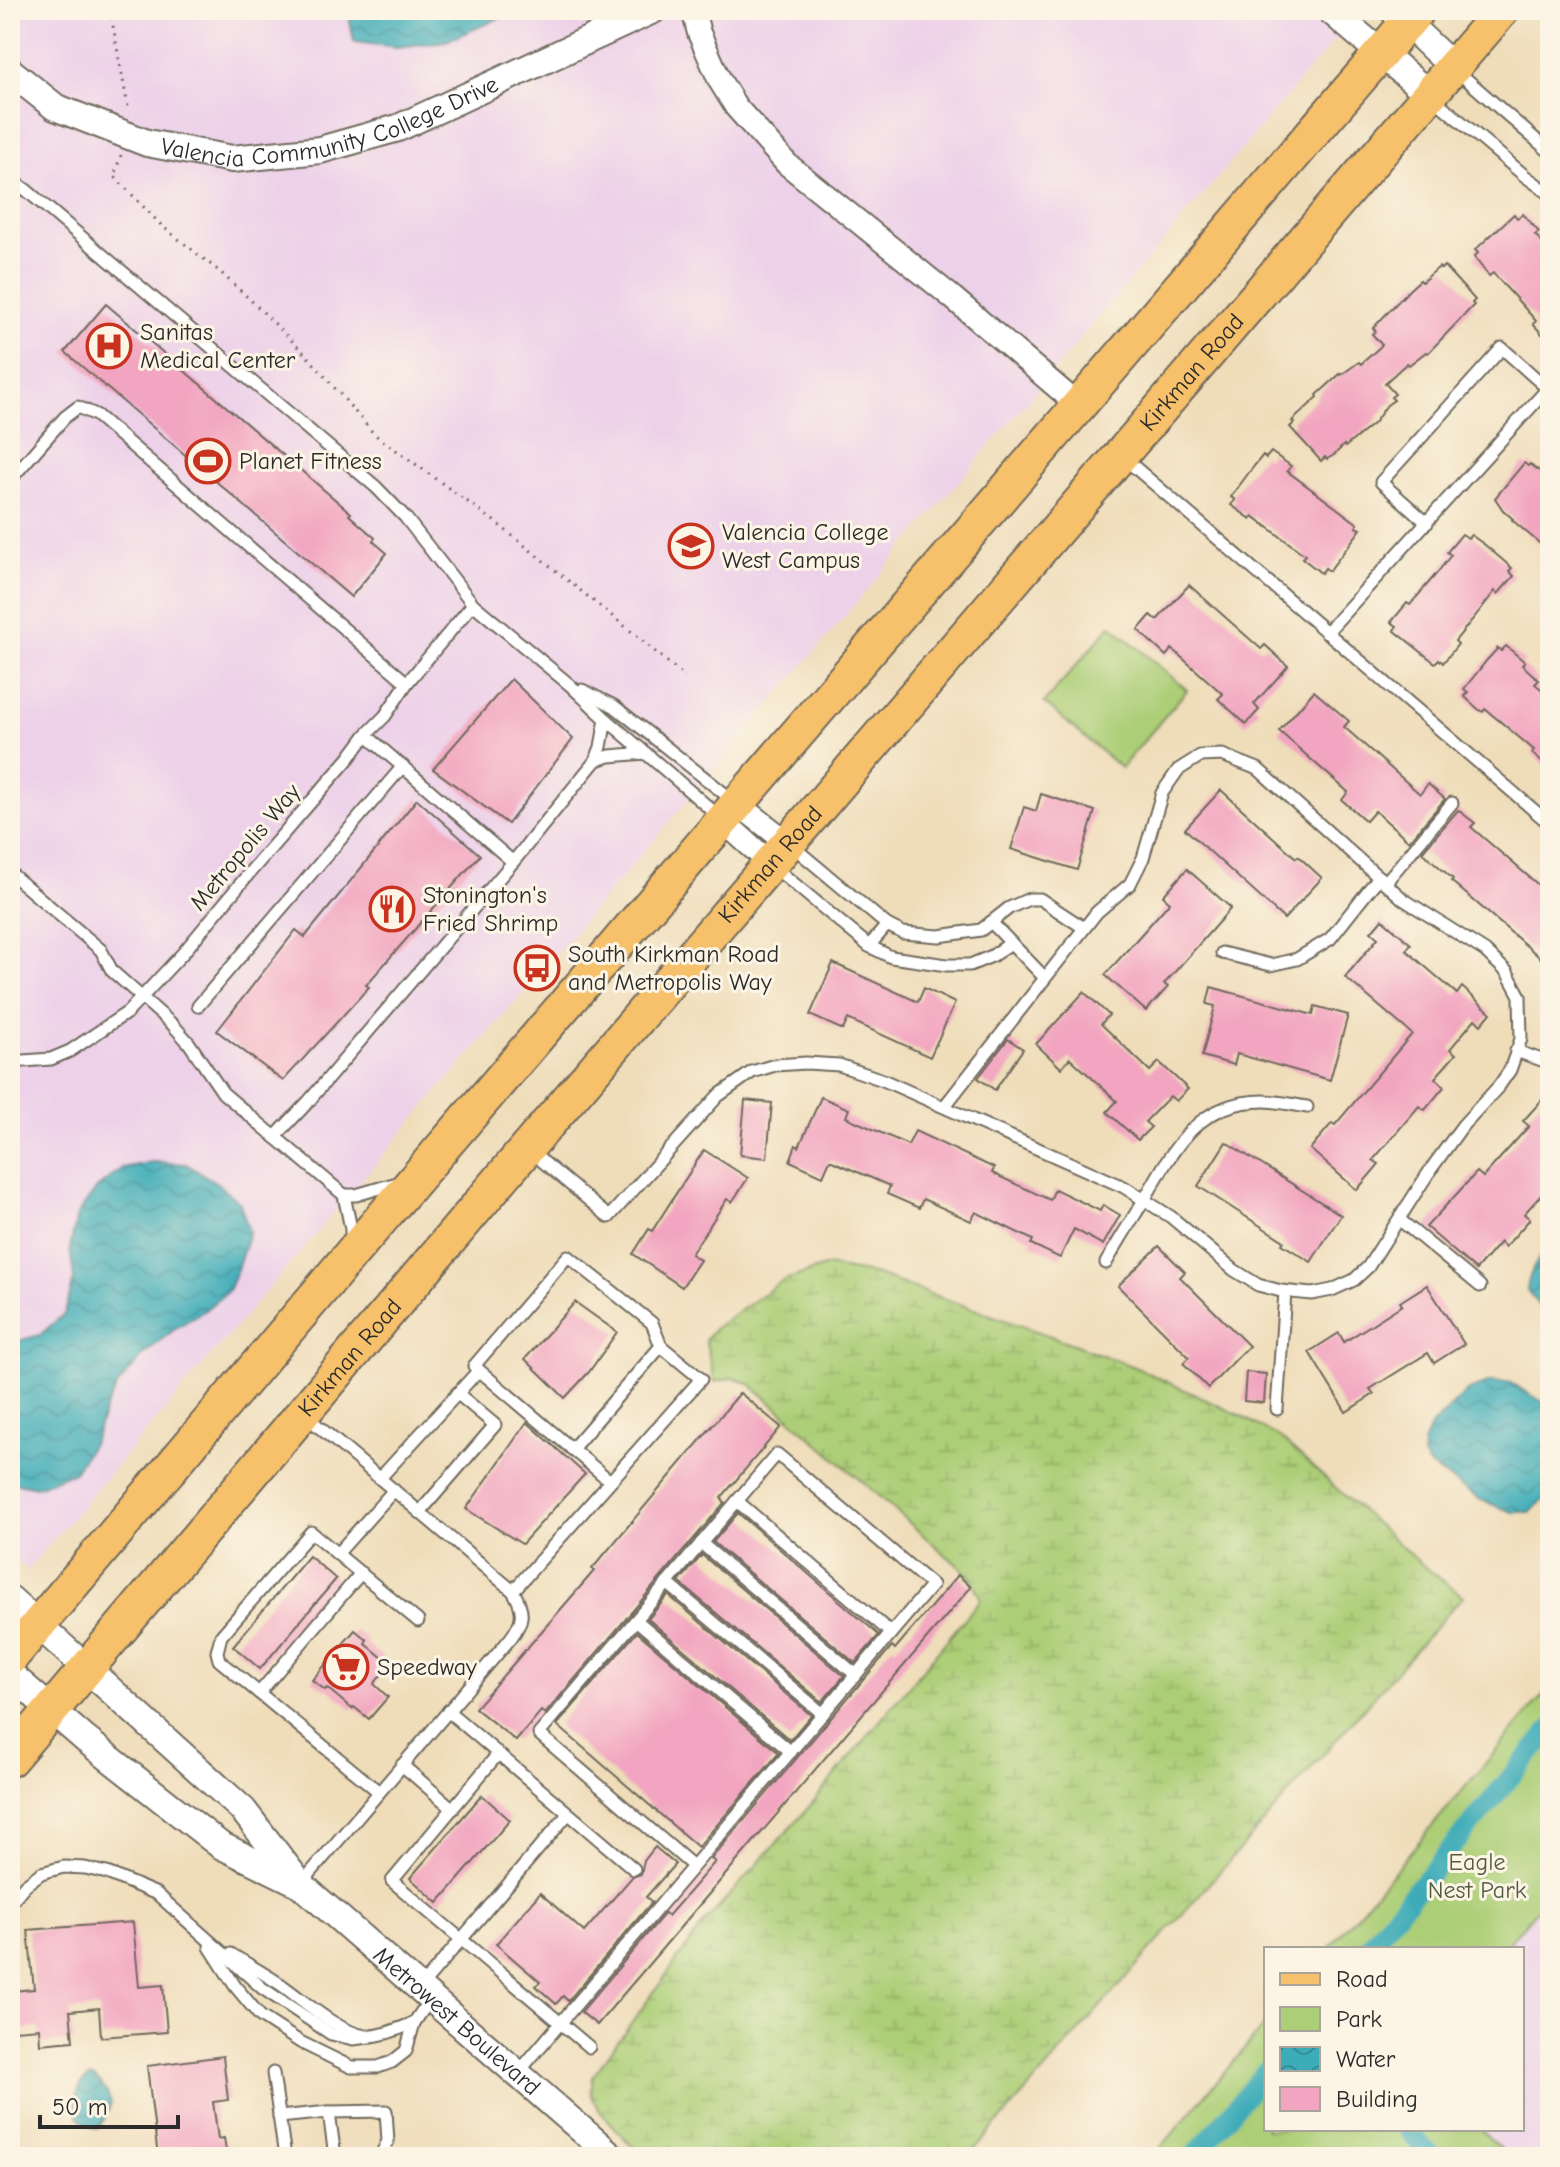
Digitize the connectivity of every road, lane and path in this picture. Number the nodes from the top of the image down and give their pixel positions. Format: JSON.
{"nodes":[{"id":1,"x":110,"y":10,"type":"edge"},
{"id":2,"x":653,"y":10,"type":"edge"},
{"id":3,"x":693,"y":10,"type":"edge"},
{"id":4,"x":1330,"y":10,"type":"edge"},
{"id":5,"x":1502,"y":10,"type":"edge"},
{"id":6,"x":1406,"y":14,"type":"edge"},
{"id":7,"x":1381,"y":53,"type":"junction"},
{"id":8,"x":1453,"y":67,"type":"junction"},
{"id":9,"x":10,"y":71,"type":"edge"},
{"id":10,"x":1430,"y":95,"type":"junction"},
{"id":11,"x":130,"y":115,"type":"dead end"},
{"id":12,"x":123,"y":147,"type":"dead end"},
{"id":13,"x":1550,"y":152,"type":"edge"},
{"id":14,"x":10,"y":179,"type":"edge"},
{"id":15,"x":1550,"y":194,"type":"edge"},
{"id":16,"x":1549,"y":388,"type":"edge"},
{"id":17,"x":1078,"y":405,"type":"junction"},
{"id":18,"x":1121,"y":455,"type":"junction"},
{"id":19,"x":10,"y":480,"type":"edge"},
{"id":20,"x":1427,"y":523,"type":"junction"},
{"id":21,"x":473,"y":604,"type":"junction"},
{"id":22,"x":1326,"y":633,"type":"junction"},
{"id":23,"x":685,"y":677,"type":"dead end"},
{"id":24,"x":407,"y":683,"type":"junction"},
{"id":25,"x":570,"y":685,"type":"junction"},
{"id":26,"x":606,"y":719,"type":"junction"},
{"id":27,"x":366,"y":735,"type":"junction"},
{"id":28,"x":645,"y":753,"type":"junction"},
{"id":29,"x":596,"y":760,"type":"junction"},
{"id":30,"x":403,"y":766,"type":"junction"},
{"id":31,"x":1452,"y":803,"type":"dead end"},
{"id":32,"x":730,"y":812,"type":"junction"},
{"id":33,"x":1550,"y":824,"type":"edge"},
{"id":34,"x":780,"y":853,"type":"junction"},
{"id":35,"x":513,"y":862,"type":"junction"},
{"id":36,"x":10,"y":873,"type":"edge"},
{"id":37,"x":1382,"y":880,"type":"junction"},
{"id":38,"x":991,"y":922,"type":"junction"},
{"id":39,"x":887,"y":925,"type":"junction"},
{"id":40,"x":1084,"y":928,"type":"junction"},
{"id":41,"x":1011,"y":943,"type":"junction"},
{"id":42,"x":869,"y":946,"type":"junction"},
{"id":43,"x":1222,"y":953,"type":"dead end"},
{"id":44,"x":1044,"y":977,"type":"junction"},
{"id":45,"x":142,"y":997,"type":"junction"},
{"id":46,"x":198,"y":1006,"type":"dead end"},
{"id":47,"x":1516,"y":1051,"type":"junction"},
{"id":48,"x":10,"y":1062,"type":"edge"},
{"id":49,"x":1550,"y":1063,"type":"edge"},
{"id":50,"x":944,"y":1107,"type":"junction"},
{"id":51,"x":1307,"y":1107,"type":"dead end"},
{"id":52,"x":275,"y":1137,"type":"junction"},
{"id":53,"x":527,"y":1148,"type":"junction"},
{"id":54,"x":420,"y":1174,"type":"junction"},
{"id":55,"x":344,"y":1195,"type":"junction"},
{"id":56,"x":1144,"y":1200,"type":"junction"},
{"id":57,"x":1400,"y":1220,"type":"junction"},
{"id":58,"x":351,"y":1254,"type":"junction"},
{"id":59,"x":1106,"y":1263,"type":"dead end"},
{"id":60,"x":1480,"y":1286,"type":"dead end"},
{"id":61,"x":1285,"y":1292,"type":"junction"},
{"id":62,"x":661,"y":1346,"type":"junction"},
{"id":63,"x":479,"y":1370,"type":"junction"},
{"id":64,"x":457,"y":1393,"type":"junction"},
{"id":65,"x":1277,"y":1409,"type":"dead end"},
{"id":66,"x":302,"y":1413,"type":"junction"},
{"id":67,"x":572,"y":1449,"type":"junction"},
{"id":68,"x":380,"y":1478,"type":"junction"},
{"id":69,"x":610,"y":1481,"type":"junction"},
{"id":70,"x":394,"y":1490,"type":"junction"},
{"id":71,"x":737,"y":1501,"type":"junction"},
{"id":72,"x":420,"y":1512,"type":"junction"},
{"id":73,"x":701,"y":1543,"type":"junction"},
{"id":74,"x":337,"y":1554,"type":"junction"},
{"id":75,"x":361,"y":1573,"type":"junction"},
{"id":76,"x":667,"y":1583,"type":"junction"},
{"id":77,"x":513,"y":1591,"type":"junction"},
{"id":78,"x":10,"y":1599,"type":"edge"},
{"id":79,"x":636,"y":1620,"type":"junction"},
{"id":80,"x":418,"y":1621,"type":"dead end"},
{"id":81,"x":39,"y":1624,"type":"junction"},
{"id":82,"x":891,"y":1633,"type":"junction"},
{"id":83,"x":10,"y":1658,"type":"edge"},
{"id":84,"x":87,"y":1667,"type":"junction"},
{"id":85,"x":10,"y":1674,"type":"edge"},
{"id":86,"x":856,"y":1675,"type":"junction"},
{"id":87,"x":259,"y":1693,"type":"junction"},
{"id":88,"x":51,"y":1710,"type":"junction"},
{"id":89,"x":448,"y":1711,"type":"junction"},
{"id":90,"x":823,"y":1714,"type":"junction"},
{"id":91,"x":791,"y":1752,"type":"junction"},
{"id":92,"x":498,"y":1754,"type":"junction"},
{"id":93,"x":10,"y":1759,"type":"edge"},
{"id":94,"x":402,"y":1765,"type":"junction"},
{"id":95,"x":379,"y":1792,"type":"junction"},
{"id":96,"x":453,"y":1809,"type":"junction"},
{"id":97,"x":568,"y":1814,"type":"junction"},
{"id":98,"x":693,"y":1866,"type":"junction"},
{"id":99,"x":634,"y":1869,"type":"dead end"},
{"id":100,"x":300,"y":1884,"type":"junction"},
{"id":101,"x":10,"y":1903,"type":"edge"},
{"id":102,"x":203,"y":1937,"type":"junction"},
{"id":103,"x":461,"y":1939,"type":"junction"},
{"id":104,"x":426,"y":1993,"type":"junction"},
{"id":105,"x":414,"y":2023,"type":"junction"},
{"id":106,"x":561,"y":2023,"type":"junction"},
{"id":107,"x":589,"y":2047,"type":"dead end"},
{"id":108,"x":273,"y":2073,"type":"dead end"},
{"id":109,"x":518,"y":2074,"type":"junction"},
{"id":110,"x":329,"y":2112,"type":"junction"},
{"id":111,"x":279,"y":2117,"type":"junction"},
{"id":112,"x":285,"y":2157,"type":"edge"},
{"id":113,"x":335,"y":2157,"type":"edge"},
{"id":114,"x":380,"y":2157,"type":"edge"},
{"id":115,"x":613,"y":2157,"type":"edge"}],
"edges":[{"from":1,"to":11,"type":"path"},
{"from":2,"to":9,"type":"street","name":"Valencia Community College Drive"},
{"from":3,"to":17,"type":"street"},
{"from":4,"to":7,"type":"street"},
{"from":5,"to":8,"type":"main road","name":"Kirkman Road"},
{"from":6,"to":7,"type":"main road"},
{"from":6,"to":8,"type":"street"},
{"from":7,"to":10,"type":"street"},
{"from":7,"to":17,"type":"main road"},
{"from":8,"to":10,"type":"main road","name":"Kirkman Road"},
{"from":8,"to":13,"type":"lane"},
{"from":10,"to":15,"type":"lane"},
{"from":10,"to":18,"type":"main road","name":"Kirkman Road"},
{"from":12,"to":23,"type":"path"},
{"from":14,"to":21,"type":"lane"},
{"from":16,"to":20,"type":"lane"},
{"from":16,"to":20,"type":"lane"},
{"from":17,"to":32,"type":"main road"},
{"from":18,"to":22,"type":"lane"},
{"from":18,"to":34,"type":"main road","name":"Kirkman Road"},
{"from":19,"to":24,"type":"lane"},
{"from":20,"to":22,"type":"lane"},
{"from":21,"to":24,"type":"lane","name":"Metropolis Way"},
{"from":21,"to":25,"type":"lane"},
{"from":22,"to":33,"type":"lane"},
{"from":24,"to":27,"type":"lane","name":"Metropolis Way"},
{"from":25,"to":26,"type":"lane"},
{"from":25,"to":32,"type":"lane"},
{"from":26,"to":28,"type":"lane"},
{"from":26,"to":29,"type":"lane"},
{"from":27,"to":30,"type":"lane"},
{"from":27,"to":45,"type":"lane","name":"Metropolis Way"},
{"from":28,"to":29,"type":"lane"},
{"from":28,"to":32,"type":"lane"},
{"from":29,"to":35,"type":"lane"},
{"from":30,"to":35,"type":"lane"},
{"from":30,"to":46,"type":"lane"},
{"from":31,"to":37,"type":"lane"},
{"from":32,"to":34,"type":"street"},
{"from":32,"to":54,"type":"main road"},
{"from":34,"to":39,"type":"lane"},
{"from":34,"to":42,"type":"lane"},
{"from":34,"to":53,"type":"main road","name":"Kirkman Road"},
{"from":35,"to":52,"type":"lane"},
{"from":36,"to":45,"type":"lane"},
{"from":37,"to":40,"type":"lane"},
{"from":37,"to":43,"type":"lane"},
{"from":37,"to":47,"type":"lane"},
{"from":38,"to":39,"type":"lane"},
{"from":38,"to":40,"type":"lane"},
{"from":38,"to":41,"type":"lane"},
{"from":39,"to":42,"type":"lane"},
{"from":40,"to":44,"type":"lane"},
{"from":41,"to":42,"type":"lane"},
{"from":41,"to":44,"type":"lane"},
{"from":44,"to":50,"type":"lane"},
{"from":45,"to":48,"type":"lane","name":"Metropolis Way"},
{"from":45,"to":52,"type":"lane"},
{"from":47,"to":49,"type":"lane"},
{"from":47,"to":57,"type":"lane"},
{"from":50,"to":53,"type":"lane"},
{"from":50,"to":56,"type":"lane"},
{"from":51,"to":56,"type":"lane"},
{"from":52,"to":55,"type":"lane"},
{"from":53,"to":66,"type":"main road","name":"Kirkman Road"},
{"from":54,"to":55,"type":"lane"},
{"from":54,"to":58,"type":"main road"},
{"from":55,"to":58,"type":"lane"},
{"from":56,"to":59,"type":"lane"},
{"from":56,"to":61,"type":"lane"},
{"from":57,"to":60,"type":"lane"},
{"from":57,"to":61,"type":"lane"},
{"from":58,"to":81,"type":"main road"},
{"from":61,"to":65,"type":"lane"},
{"from":62,"to":63,"type":"lane"},
{"from":62,"to":67,"type":"lane"},
{"from":62,"to":69,"type":"lane"},
{"from":63,"to":64,"type":"lane"},
{"from":63,"to":67,"type":"lane"},
{"from":64,"to":68,"type":"lane"},
{"from":64,"to":72,"type":"lane"},
{"from":66,"to":68,"type":"lane"},
{"from":66,"to":84,"type":"main road","name":"Kirkman Road"},
{"from":67,"to":69,"type":"lane"},
{"from":68,"to":70,"type":"lane"},
{"from":69,"to":77,"type":"lane"},
{"from":70,"to":72,"type":"lane"},
{"from":70,"to":74,"type":"lane"},
{"from":71,"to":73,"type":"lane"},
{"from":71,"to":82,"type":"lane"},
{"from":71,"to":82,"type":"lane"},
{"from":72,"to":77,"type":"lane"},
{"from":73,"to":76,"type":"lane"},
{"from":73,"to":86,"type":"lane"},
{"from":74,"to":75,"type":"lane"},
{"from":74,"to":87,"type":"lane"},
{"from":75,"to":80,"type":"lane"},
{"from":75,"to":87,"type":"lane"},
{"from":76,"to":79,"type":"lane"},
{"from":76,"to":90,"type":"lane"},
{"from":77,"to":89,"type":"lane"},
{"from":78,"to":81,"type":"street","name":"Metrowest Boulevard"},
{"from":79,"to":91,"type":"lane"},
{"from":79,"to":98,"type":"lane"},
{"from":81,"to":83,"type":"main road"},
{"from":81,"to":84,"type":"street","name":"Metrowest Boulevard"},
{"from":82,"to":86,"type":"lane"},
{"from":84,"to":88,"type":"main road","name":"Kirkman Road"},
{"from":84,"to":100,"type":"street","name":"Metrowest Boulevard"},
{"from":85,"to":88,"type":"street","name":"Metrowest Boulevard"},
{"from":86,"to":90,"type":"lane"},
{"from":87,"to":95,"type":"lane"},
{"from":88,"to":93,"type":"main road","name":"Kirkman Road"},
{"from":88,"to":100,"type":"street","name":"Metrowest Boulevard"},
{"from":89,"to":92,"type":"lane"},
{"from":89,"to":94,"type":"lane"},
{"from":90,"to":91,"type":"lane"},
{"from":91,"to":98,"type":"lane"},
{"from":92,"to":96,"type":"lane"},
{"from":92,"to":97,"type":"lane"},
{"from":94,"to":95,"type":"lane"},
{"from":94,"to":96,"type":"lane"},
{"from":95,"to":100,"type":"lane"},
{"from":96,"to":103,"type":"lane"},
{"from":97,"to":99,"type":"lane"},
{"from":97,"to":103,"type":"lane"},
{"from":98,"to":106,"type":"lane"},
{"from":100,"to":104,"type":"street","name":"Metrowest Boulevard"},
{"from":101,"to":102,"type":"lane"},
{"from":102,"to":105,"type":"lane"},
{"from":102,"to":105,"type":"lane"},
{"from":103,"to":104,"type":"lane"},
{"from":103,"to":106,"type":"lane"},
{"from":104,"to":105,"type":"lane"},
{"from":104,"to":109,"type":"street","name":"Metrowest Boulevard"},
{"from":106,"to":107,"type":"lane"},
{"from":106,"to":109,"type":"lane"},
{"from":108,"to":111,"type":"lane"},
{"from":109,"to":115,"type":"street","name":"Metrowest Boulevard"},
{"from":110,"to":111,"type":"lane"},
{"from":110,"to":113,"type":"lane"},
{"from":110,"to":114,"type":"lane"},
{"from":111,"to":112,"type":"lane"}]}
